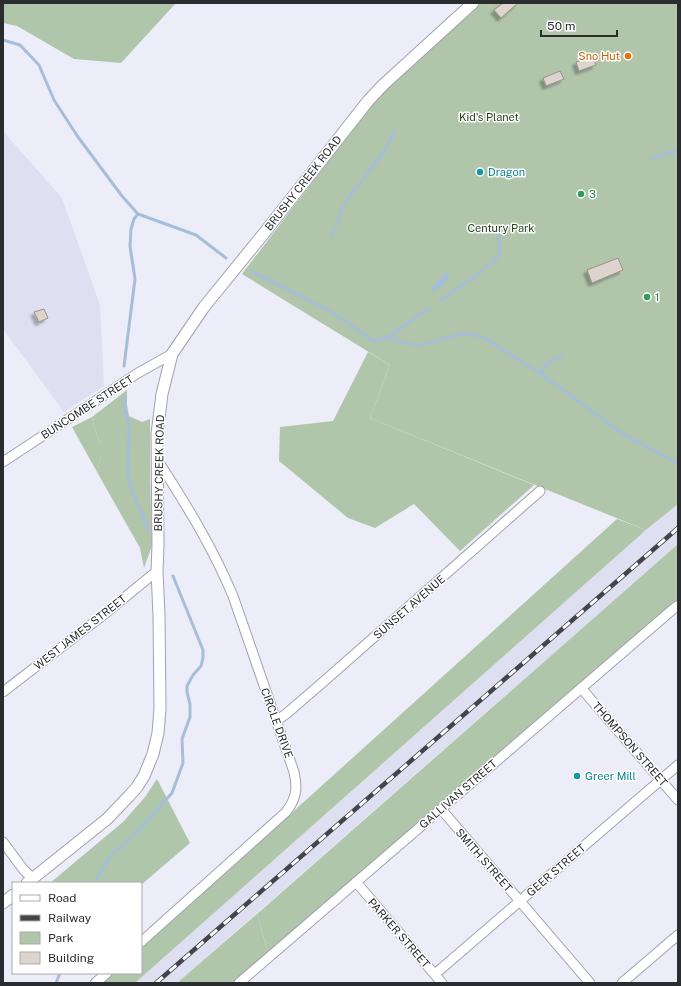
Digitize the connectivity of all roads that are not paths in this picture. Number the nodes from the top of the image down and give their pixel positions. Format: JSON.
{"nodes":[{"id":1,"x":473,"y":3,"type":"edge"},
{"id":2,"x":172,"y":354,"type":"junction"},
{"id":3,"x":158,"y":461,"type":"junction"},
{"id":4,"x":3,"y":462,"type":"edge"},
{"id":5,"x":540,"y":491,"type":"dead end"},
{"id":6,"x":157,"y":571,"type":"junction"},
{"id":7,"x":677,"y":606,"type":"edge"},
{"id":8,"x":581,"y":688,"type":"junction"},
{"id":9,"x":3,"y":692,"type":"edge"},
{"id":10,"x":276,"y":721,"type":"junction"},
{"id":11,"x":678,"y":765,"type":"edge"},
{"id":12,"x":661,"y":779,"type":"junction"},
{"id":13,"x":678,"y":800,"type":"edge"},
{"id":14,"x":441,"y":809,"type":"junction"},
{"id":15,"x":3,"y":842,"type":"edge"},
{"id":16,"x":30,"y":881,"type":"edge"},
{"id":17,"x":356,"y":882,"type":"junction"},
{"id":18,"x":12,"y":895,"type":"edge"},
{"id":19,"x":520,"y":901,"type":"junction"},
{"id":20,"x":3,"y":903,"type":"edge"},
{"id":21,"x":678,"y":935,"type":"edge"},
{"id":22,"x":142,"y":941,"type":"edge"},
{"id":23,"x":105,"y":974,"type":"edge"},
{"id":24,"x":435,"y":974,"type":"junction"},
{"id":25,"x":95,"y":983,"type":"edge"},
{"id":26,"x":239,"y":983,"type":"edge"},
{"id":27,"x":442,"y":983,"type":"edge"},
{"id":28,"x":590,"y":983,"type":"edge"},
{"id":29,"x":622,"y":983,"type":"edge"}],
"edges":[{"from":1,"to":2,"type":"street","name":"BRUSHY CREEK ROAD"},
{"from":2,"to":3,"type":"street","name":"BRUSHY CREEK ROAD"},
{"from":2,"to":4,"type":"street","name":"BUNCOMBE STREET"},
{"from":3,"to":6,"type":"street","name":"BRUSHY CREEK ROAD"},
{"from":3,"to":10,"type":"street","name":"CIRCLE DRIVE"},
{"from":5,"to":10,"type":"street","name":"SUNSET AVENUE"},
{"from":6,"to":9,"type":"street","name":"WEST JAMES STREET"},
{"from":6,"to":16,"type":"street","name":"BRUSHY CREEK ROAD"},
{"from":7,"to":8,"type":"street","name":"GALLIVAN STREET"},
{"from":8,"to":12,"type":"street","name":"THOMPSON STREET"},
{"from":8,"to":14,"type":"street","name":"GALLIVAN STREET"},
{"from":10,"to":22,"type":"street","name":"CIRCLE DRIVE"},
{"from":11,"to":12,"type":"street","name":"GEER STREET"},
{"from":12,"to":13,"type":"street","name":"THOMPSON STREET"},
{"from":12,"to":19,"type":"street","name":"GEER STREET"},
{"from":14,"to":17,"type":"street","name":"GALLIVAN STREET"},
{"from":14,"to":19,"type":"street","name":"SMITH STREET"},
{"from":15,"to":16,"type":"street"},
{"from":17,"to":24,"type":"street","name":"PARKER STREET"},
{"from":17,"to":26,"type":"street","name":"GALLIVAN STREET"},
{"from":18,"to":20,"type":"street"},
{"from":19,"to":24,"type":"street","name":"GEER STREET"},
{"from":19,"to":28,"type":"street","name":"SMITH STREET"},
{"from":21,"to":29,"type":"street"},
{"from":23,"to":25,"type":"street"},
{"from":24,"to":27,"type":"street","name":"PARKER STREET"}]}
